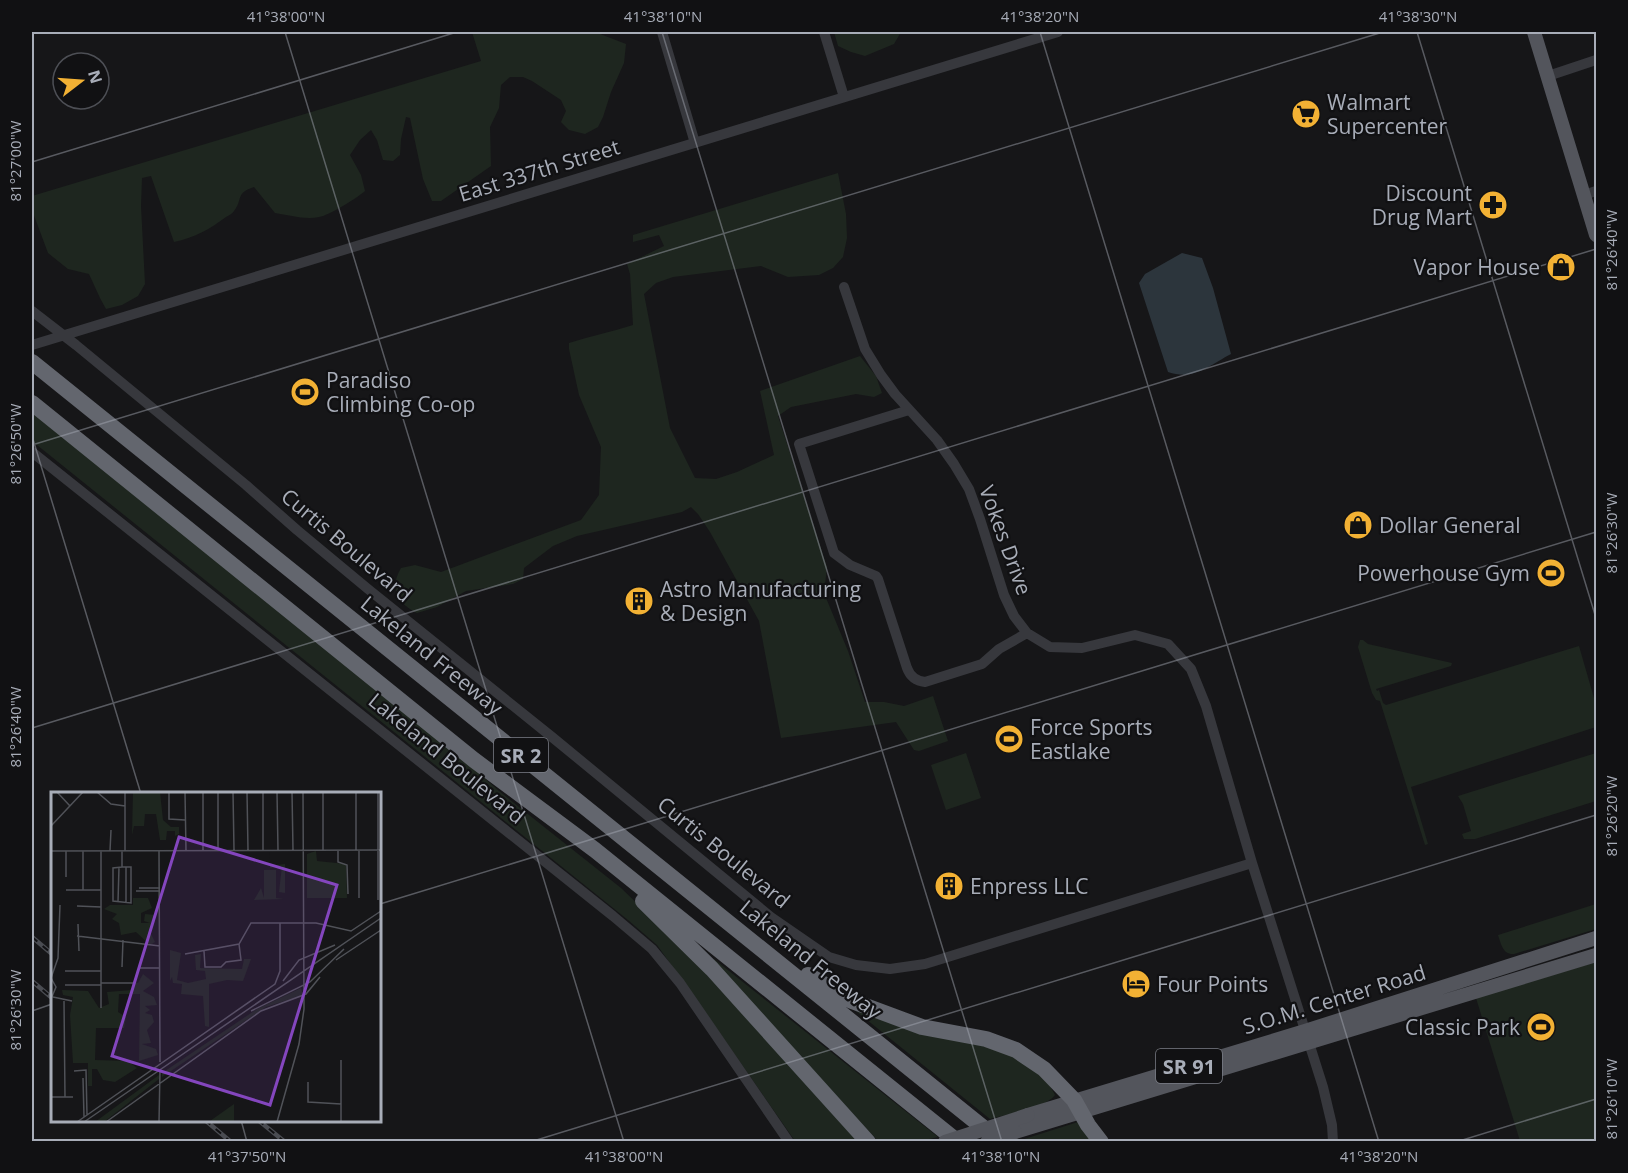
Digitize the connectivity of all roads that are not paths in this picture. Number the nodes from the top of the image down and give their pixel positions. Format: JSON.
{"nodes":[{"id":1,"x":662,"y":32,"type":"edge"},
{"id":2,"x":824,"y":32,"type":"edge"},
{"id":3,"x":1058,"y":32,"type":"edge"},
{"id":4,"x":1534,"y":32,"type":"edge"},
{"id":5,"x":1596,"y":60,"type":"edge"},
{"id":6,"x":1548,"y":76,"type":"junction"},
{"id":7,"x":844,"y":97,"type":"junction"},
{"id":8,"x":695,"y":143,"type":"junction"},
{"id":9,"x":1590,"y":193,"type":"edge"},
{"id":10,"x":1596,"y":235,"type":"edge"},
{"id":11,"x":844,"y":287,"type":"dead end"},
{"id":12,"x":32,"y":311,"type":"edge"},
{"id":13,"x":65,"y":336,"type":"junction"},
{"id":14,"x":32,"y":345,"type":"edge"},
{"id":15,"x":36,"y":365,"type":"edge"},
{"id":16,"x":32,"y":402,"type":"edge"},
{"id":17,"x":909,"y":410,"type":"junction"},
{"id":18,"x":32,"y":452,"type":"edge"},
{"id":19,"x":1027,"y":633,"type":"junction"},
{"id":20,"x":595,"y":850,"type":"junction"},
{"id":21,"x":1252,"y":863,"type":"junction"},
{"id":22,"x":1596,"y":938,"type":"edge"},
{"id":23,"x":761,"y":947,"type":"junction"},
{"id":24,"x":1596,"y":955,"type":"edge"},
{"id":25,"x":1307,"y":1037,"type":"junction"},
{"id":26,"x":1077,"y":1106,"type":"junction"},
{"id":27,"x":789,"y":1142,"type":"edge"},
{"id":28,"x":868,"y":1142,"type":"edge"},
{"id":29,"x":945,"y":1142,"type":"edge"},
{"id":30,"x":958,"y":1142,"type":"edge"},
{"id":31,"x":987,"y":1142,"type":"edge"},
{"id":32,"x":1001,"y":1142,"type":"edge"},
{"id":33,"x":1101,"y":1142,"type":"edge"},
{"id":34,"x":1332,"y":1142,"type":"edge"}],
"edges":[{"from":1,"to":8,"type":"street"},
{"from":2,"to":7,"type":"street"},
{"from":3,"to":7,"type":"street","name":"East 337th Street"},
{"from":4,"to":6,"type":"main road"},
{"from":5,"to":6,"type":"street"},
{"from":6,"to":9,"type":"main road"},
{"from":7,"to":8,"type":"street","name":"East 337th Street"},
{"from":8,"to":13,"type":"street","name":"East 337th Street"},
{"from":9,"to":10,"type":"main road"},
{"from":11,"to":17,"type":"street","name":"Vokes Drive"},
{"from":12,"to":13,"type":"street","name":"Curtis Boulevard"},
{"from":13,"to":14,"type":"street","name":"East 337th Street"},
{"from":13,"to":21,"type":"street","name":"Curtis Boulevard"},
{"from":15,"to":23,"type":"highway","name":"Lakeland Freeway","number":"SR 2"},
{"from":16,"to":20,"type":"highway","number":"SR 2"},
{"from":17,"to":19,"type":"street","name":"Vokes Drive"},
{"from":17,"to":19,"type":"street"},
{"from":18,"to":27,"type":"street","name":"Lakeland Boulevard"},
{"from":19,"to":21,"type":"street","name":"Vokes Drive"},
{"from":20,"to":28,"type":"highway"},
{"from":20,"to":30,"type":"highway","number":"SR 2"},
{"from":21,"to":25,"type":"street"},
{"from":22,"to":25,"type":"main road","name":"S.O.M. Center Road","number":"SR 91"},
{"from":23,"to":26,"type":"highway"},
{"from":23,"to":32,"type":"highway","name":"Lakeland Freeway","number":"SR 2"},
{"from":24,"to":25,"type":"main road","name":"S.O.M. Center Road","number":"SR 91"},
{"from":25,"to":26,"type":"main road","name":"S.O.M. Center Road","number":"SR 91"},
{"from":25,"to":34,"type":"street"},
{"from":26,"to":29,"type":"main road","name":"S.O.M. Center Road","number":"SR 91","bridge":true},
{"from":26,"to":31,"type":"main road","name":"S.O.M. Center Road","number":"SR 91","bridge":true},
{"from":26,"to":33,"type":"highway"}]}
